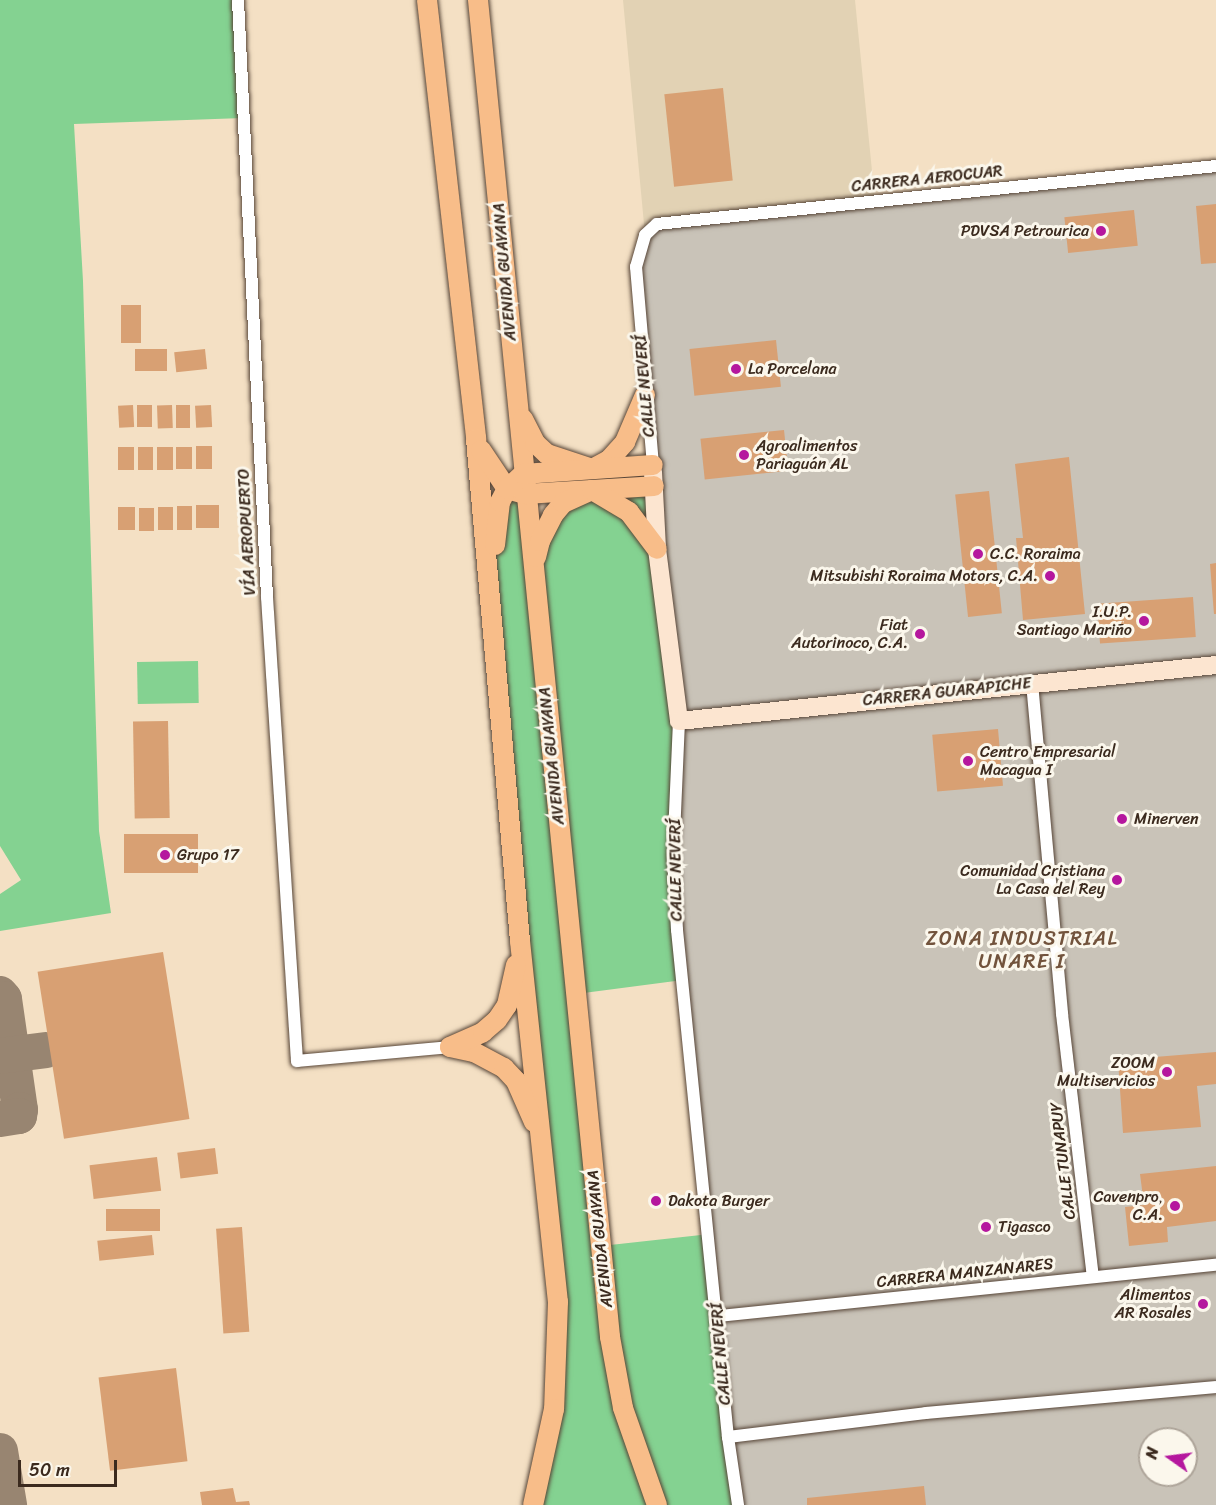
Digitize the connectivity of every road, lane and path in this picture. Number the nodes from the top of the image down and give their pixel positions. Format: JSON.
{"nodes":[{"id":1,"x":238,"y":0,"type":"edge"},
{"id":2,"x":427,"y":0,"type":"edge"},
{"id":3,"x":478,"y":0,"type":"edge"},
{"id":4,"x":1216,"y":166,"type":"edge"},
{"id":5,"x":645,"y":235,"type":"joint"},
{"id":6,"x":514,"y":380,"type":"junction"},
{"id":7,"x":645,"y":395,"type":"junction"},
{"id":8,"x":476,"y":439,"type":"junction"},
{"id":9,"x":652,"y":465,"type":"junction"},
{"id":10,"x":592,"y":470,"type":"junction"},
{"id":11,"x":523,"y":474,"type":"junction"},
{"id":12,"x":654,"y":486,"type":"junction"},
{"id":13,"x":592,"y":490,"type":"junction"},
{"id":14,"x":516,"y":492,"type":"junction"},
{"id":15,"x":657,"y":549,"type":"junction"},
{"id":16,"x":534,"y":584,"type":"junction"},
{"id":17,"x":493,"y":620,"type":"junction"},
{"id":18,"x":1216,"y":665,"type":"edge"},
{"id":19,"x":1032,"y":683,"type":"junction"},
{"id":20,"x":679,"y":721,"type":"junction"},
{"id":21,"x":520,"y":941,"type":"junction"},
{"id":22,"x":450,"y":1047,"type":"junction"},
{"id":23,"x":543,"y":1146,"type":"junction"},
{"id":24,"x":1216,"y":1265,"type":"edge"},
{"id":25,"x":1094,"y":1276,"type":"junction"},
{"id":26,"x":719,"y":1316,"type":"junction"},
{"id":27,"x":1216,"y":1387,"type":"edge"},
{"id":28,"x":728,"y":1437,"type":"junction"},
{"id":29,"x":533,"y":1505,"type":"edge"},
{"id":30,"x":657,"y":1505,"type":"edge"},
{"id":31,"x":738,"y":1505,"type":"edge"}],
"edges":[{"from":1,"to":22,"type":"street","name":"VÍA AEROPUERTO"},
{"from":2,"to":8,"type":"main road"},
{"from":3,"to":6,"type":"main road","name":"AVENIDA GUAYANA"},
{"from":4,"to":5,"type":"street","name":"CARRERA AEROCUAR"},
{"from":5,"to":7,"type":"street","name":"CALLE NEVERÍ"},
{"from":6,"to":10,"type":"main road"},
{"from":6,"to":11,"type":"main road","name":"AVENIDA GUAYANA"},
{"from":7,"to":9,"type":"street","name":"CALLE NEVERÍ"},
{"from":7,"to":10,"type":"main road"},
{"from":8,"to":14,"type":"main road"},
{"from":8,"to":17,"type":"main road"},
{"from":9,"to":10,"type":"main road"},
{"from":9,"to":12,"type":"street","name":"CALLE NEVERÍ"},
{"from":10,"to":11,"type":"main road"},
{"from":11,"to":14,"type":"main road","name":"AVENIDA GUAYANA"},
{"from":12,"to":13,"type":"main road"},
{"from":12,"to":15,"type":"street","name":"CALLE NEVERÍ"},
{"from":13,"to":14,"type":"main road"},
{"from":13,"to":15,"type":"main road"},
{"from":13,"to":16,"type":"main road"},
{"from":14,"to":16,"type":"main road","name":"AVENIDA GUAYANA"},
{"from":14,"to":17,"type":"main road"},
{"from":15,"to":20,"type":"street","name":"CALLE NEVERÍ"},
{"from":16,"to":30,"type":"main road","name":"AVENIDA GUAYANA"},
{"from":17,"to":21,"type":"main road"},
{"from":18,"to":19,"type":"street","name":"CARRERA GUARAPICHE"},
{"from":19,"to":20,"type":"street","name":"CARRERA GUARAPICHE"},
{"from":19,"to":25,"type":"street","name":"CALLE TUNAPUY"},
{"from":20,"to":26,"type":"street","name":"CALLE NEVERÍ"},
{"from":21,"to":22,"type":"main road"},
{"from":21,"to":23,"type":"main road"},
{"from":22,"to":23,"type":"main road"},
{"from":23,"to":29,"type":"main road"},
{"from":24,"to":25,"type":"street","name":"CARRERA MANZANARES"},
{"from":25,"to":26,"type":"street","name":"CARRERA MANZANARES"},
{"from":26,"to":28,"type":"street","name":"CALLE NEVERÍ"},
{"from":27,"to":28,"type":"street"},
{"from":28,"to":31,"type":"street","name":"CALLE NEVERÍ"}]}
